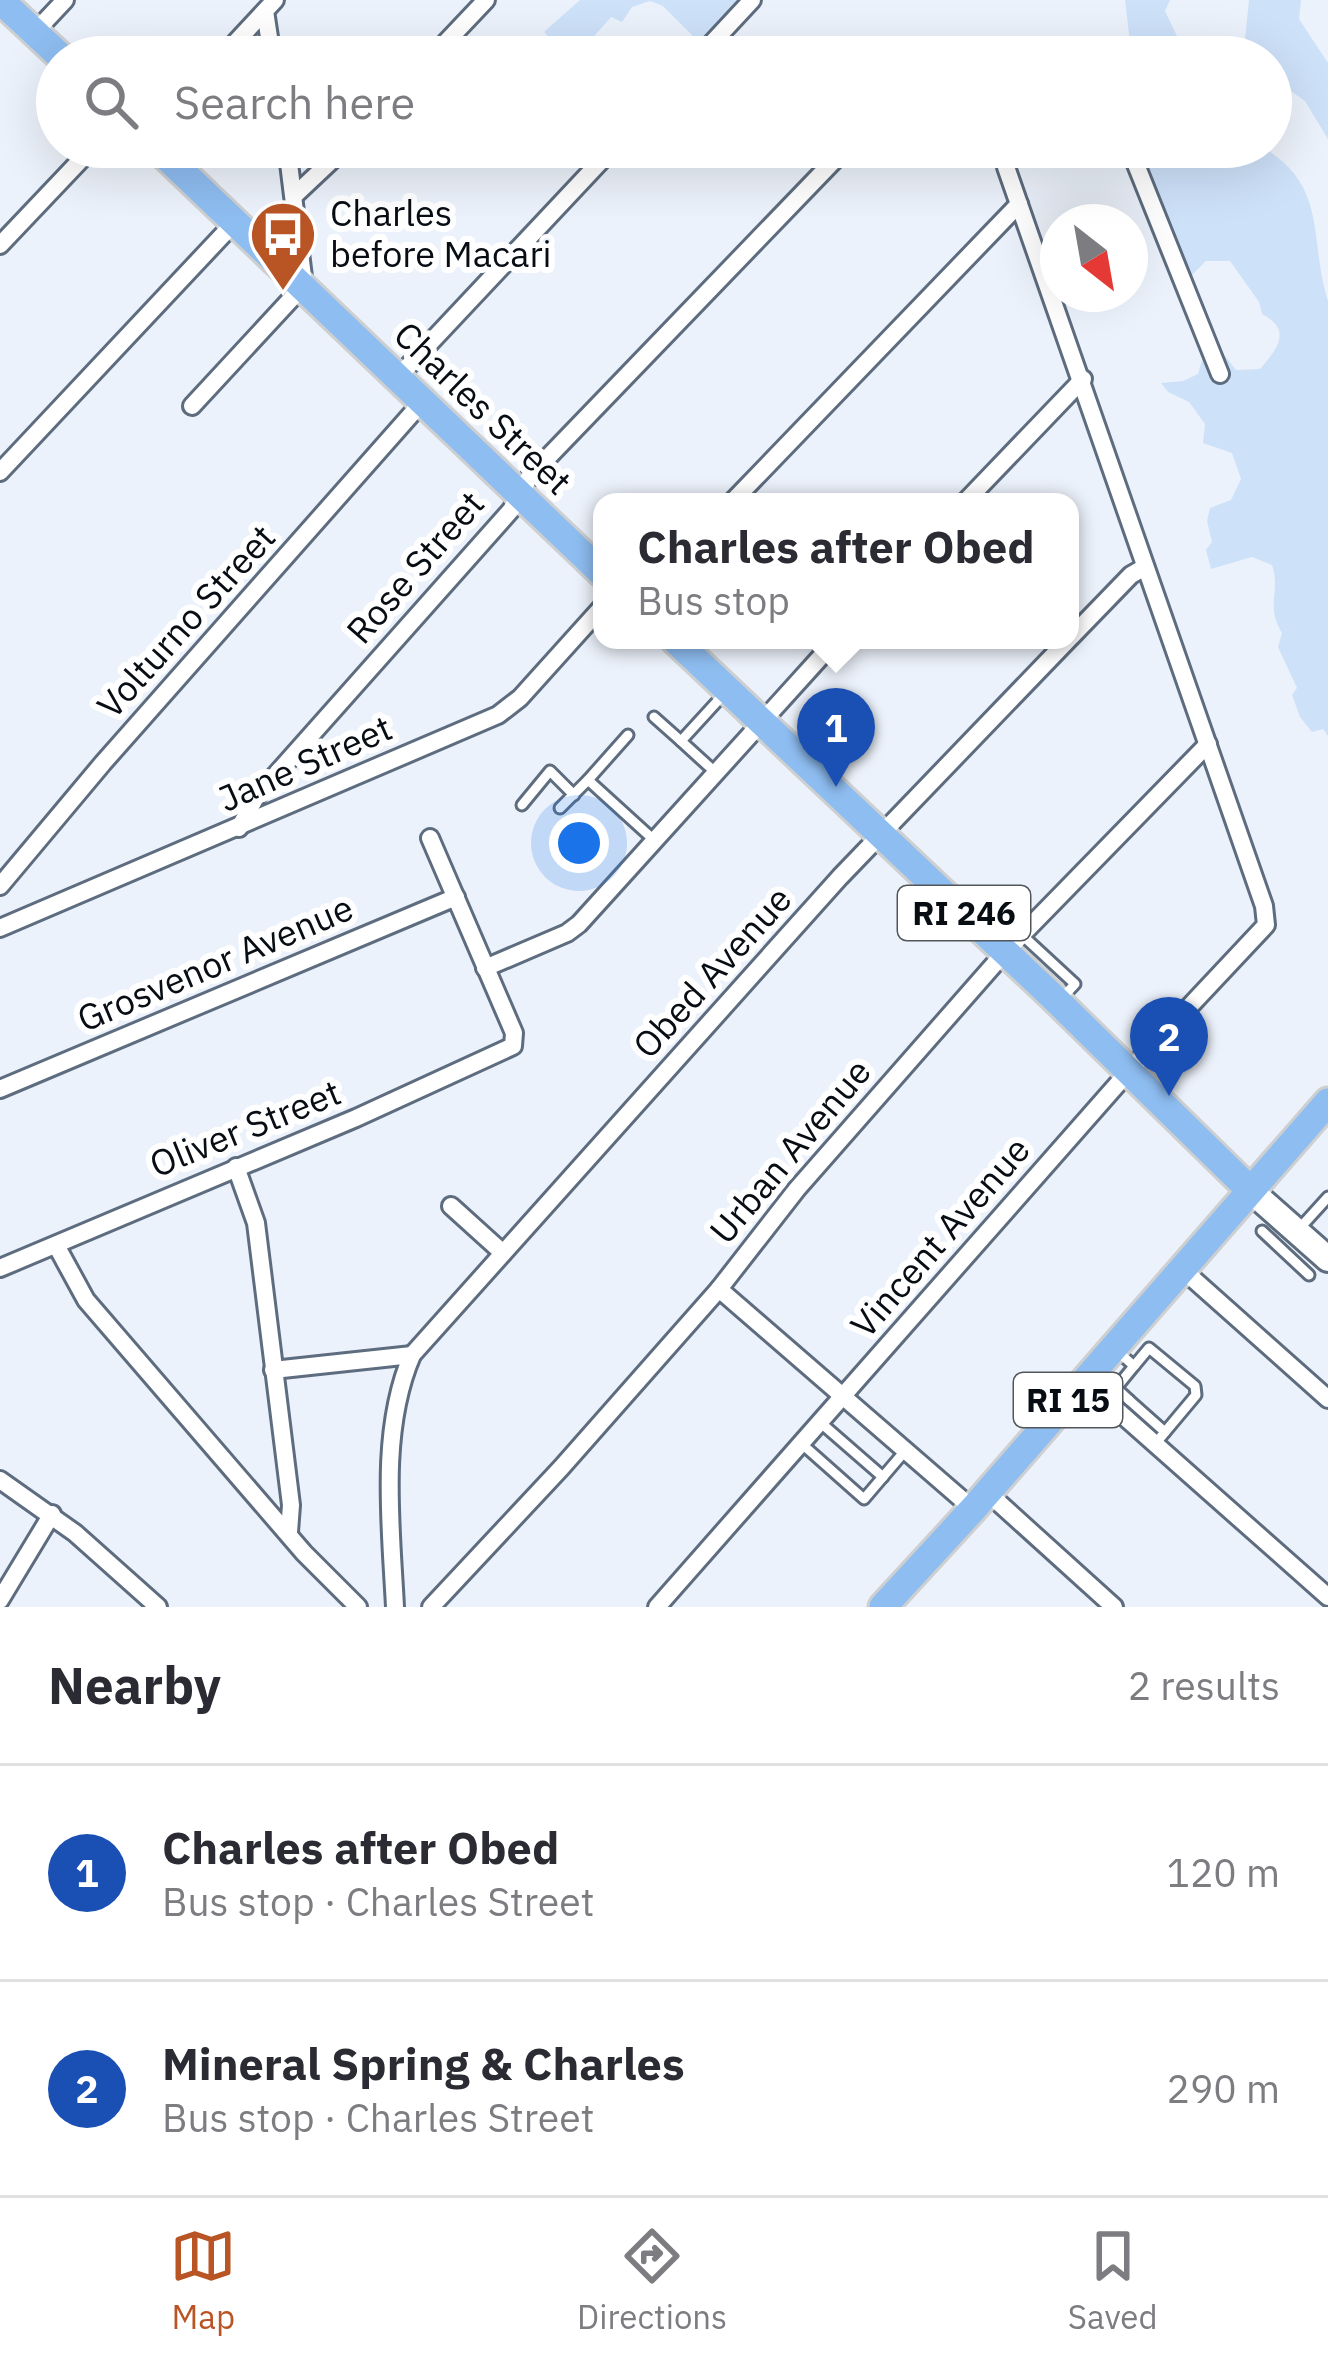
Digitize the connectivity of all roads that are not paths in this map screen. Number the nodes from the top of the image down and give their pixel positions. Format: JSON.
{"nodes":[{"id":1,"x":65,"y":0,"type":"edge"},
{"id":2,"x":486,"y":0,"type":"edge"},
{"id":3,"x":752,"y":0,"type":"edge"},
{"id":4,"x":270,"y":5,"type":"edge"},
{"id":5,"x":13,"y":20,"type":"edge"},
{"id":6,"x":241,"y":36,"type":"edge"},
{"id":7,"x":271,"y":36,"type":"edge"},
{"id":8,"x":452,"y":36,"type":"edge"},
{"id":9,"x":719,"y":36,"type":"edge"},
{"id":10,"x":73,"y":168,"type":"edge"},
{"id":11,"x":178,"y":168,"type":"edge"},
{"id":12,"x":290,"y":168,"type":"edge"},
{"id":13,"x":324,"y":168,"type":"edge"},
{"id":14,"x":594,"y":168,"type":"edge"},
{"id":15,"x":827,"y":168,"type":"edge"},
{"id":16,"x":1008,"y":168,"type":"edge"},
{"id":17,"x":1137,"y":168,"type":"edge"},
{"id":18,"x":295,"y":195,"type":"junction"},
{"id":19,"x":1019,"y":204,"type":"junction"},
{"id":20,"x":234,"y":223,"type":"junction"},
{"id":21,"x":0,"y":244,"type":"edge"},
{"id":22,"x":304,"y":285,"type":"junction"},
{"id":23,"x":1220,"y":374,"type":"dead end"},
{"id":24,"x":398,"y":376,"type":"junction"},
{"id":25,"x":1083,"y":379,"type":"junction"},
{"id":26,"x":423,"y":401,"type":"junction"},
{"id":27,"x":192,"y":406,"type":"dead end"},
{"id":28,"x":0,"y":472,"type":"edge"},
{"id":29,"x":519,"y":493,"type":"junction"},
{"id":30,"x":741,"y":493,"type":"edge"},
{"id":31,"x":974,"y":493,"type":"edge"},
{"id":32,"x":593,"y":564,"type":"edge"},
{"id":33,"x":1145,"y":567,"type":"junction"},
{"id":34,"x":593,"y":617,"type":"edge"},
{"id":35,"x":1079,"y":629,"type":"edge"},
{"id":36,"x":684,"y":649,"type":"edge"},
{"id":37,"x":828,"y":649,"type":"edge"},
{"id":38,"x":1059,"y":649,"type":"edge"},
{"id":39,"x":728,"y":691,"type":"junction"},
{"id":40,"x":654,"y":717,"type":"dead end"},
{"id":41,"x":760,"y":722,"type":"junction"},
{"id":42,"x":628,"y":735,"type":"dead end"},
{"id":43,"x":681,"y":741,"type":"junction"},
{"id":44,"x":1208,"y":744,"type":"junction"},
{"id":45,"x":716,"y":772,"type":"junction"},
{"id":46,"x":588,"y":780,"type":"junction"},
{"id":47,"x":574,"y":795,"type":"junction"},
{"id":48,"x":522,"y":805,"type":"dead end"},
{"id":49,"x":560,"y":808,"type":"dead end"},
{"id":50,"x":239,"y":829,"type":"junction"},
{"id":51,"x":881,"y":836,"type":"junction"},
{"id":52,"x":430,"y":838,"type":"dead end"},
{"id":53,"x":654,"y":841,"type":"junction"},
{"id":54,"x":0,"y":886,"type":"edge"},
{"id":55,"x":456,"y":897,"type":"junction"},
{"id":56,"x":0,"y":928,"type":"edge"},
{"id":57,"x":1014,"y":944,"type":"junction"},
{"id":58,"x":485,"y":968,"type":"junction"},
{"id":59,"x":1129,"y":1071,"type":"junction"},
{"id":60,"x":0,"y":1089,"type":"edge"},
{"id":61,"x":1328,"y":1102,"type":"edge"},
{"id":62,"x":236,"y":1167,"type":"junction"},
{"id":63,"x":1250,"y":1190,"type":"junction"},
{"id":64,"x":1328,"y":1197,"type":"edge"},
{"id":65,"x":451,"y":1206,"type":"dead end"},
{"id":66,"x":1262,"y":1232,"type":"dead end"},
{"id":67,"x":1295,"y":1240,"type":"junction"},
{"id":68,"x":56,"y":1245,"type":"junction"},
{"id":69,"x":503,"y":1253,"type":"junction"},
{"id":70,"x":1318,"y":1267,"type":"edge"},
{"id":71,"x":0,"y":1268,"type":"edge"},
{"id":72,"x":1182,"y":1269,"type":"junction"},
{"id":73,"x":718,"y":1289,"type":"junction"},
{"id":74,"x":412,"y":1355,"type":"junction"},
{"id":75,"x":1124,"y":1357,"type":"junction"},
{"id":76,"x":273,"y":1370,"type":"junction"},
{"id":77,"x":1084,"y":1381,"type":"junction"},
{"id":78,"x":842,"y":1398,"type":"junction"},
{"id":79,"x":1328,"y":1399,"type":"edge"},
{"id":80,"x":1124,"y":1406,"type":"junction"},
{"id":81,"x":821,"y":1423,"type":"junction"},
{"id":82,"x":1160,"y":1438,"type":"junction"},
{"id":83,"x":802,"y":1444,"type":"junction"},
{"id":84,"x":905,"y":1451,"type":"junction"},
{"id":85,"x":883,"y":1477,"type":"junction"},
{"id":86,"x":0,"y":1480,"type":"edge"},
{"id":87,"x":981,"y":1501,"type":"junction"},
{"id":88,"x":52,"y":1514,"type":"junction"},
{"id":89,"x":289,"y":1532,"type":"junction"},
{"id":90,"x":1328,"y":1597,"type":"edge"},
{"id":91,"x":0,"y":1600,"type":"edge"},
{"id":92,"x":158,"y":1607,"type":"edge"},
{"id":93,"x":358,"y":1607,"type":"edge"},
{"id":94,"x":394,"y":1607,"type":"edge"},
{"id":95,"x":430,"y":1607,"type":"edge"},
{"id":96,"x":657,"y":1607,"type":"edge"},
{"id":97,"x":884,"y":1607,"type":"edge"},
{"id":98,"x":1114,"y":1607,"type":"edge"}],
"edges":[{"from":1,"to":5,"type":"street"},
{"from":2,"to":8,"type":"street"},
{"from":3,"to":9,"type":"street"},
{"from":4,"to":6,"type":"street"},
{"from":4,"to":7,"type":"street"},
{"from":10,"to":21,"type":"street"},
{"from":11,"to":20,"type":"main road","name":"Charles Street"},
{"from":12,"to":18,"type":"street"},
{"from":13,"to":18,"type":"street"},
{"from":14,"to":24,"type":"street"},
{"from":15,"to":29,"type":"street","name":"Rose Street"},
{"from":16,"to":19,"type":"street"},
{"from":17,"to":23,"type":"street"},
{"from":18,"to":22,"type":"street"},
{"from":19,"to":25,"type":"street"},
{"from":19,"to":30,"type":"street"},
{"from":20,"to":22,"type":"main road","name":"Charles Street"},
{"from":20,"to":28,"type":"street"},
{"from":22,"to":24,"type":"main road","name":"Charles Street"},
{"from":22,"to":27,"type":"street"},
{"from":24,"to":26,"type":"main road","name":"Charles Street"},
{"from":25,"to":31,"type":"street"},
{"from":25,"to":33,"type":"street"},
{"from":26,"to":29,"type":"main road","name":"Charles Street"},
{"from":26,"to":54,"type":"street","name":"Volturno Street"},
{"from":29,"to":32,"type":"main road","name":"Charles Street"},
{"from":29,"to":50,"type":"street","name":"Rose Street"},
{"from":33,"to":35,"type":"street","name":"Obed Avenue"},
{"from":33,"to":44,"type":"street"},
{"from":34,"to":50,"type":"street","name":"Jane Street"},
{"from":36,"to":39,"type":"main road","number":"RI 246"},
{"from":37,"to":41,"type":"street"},
{"from":38,"to":51,"type":"street","name":"Obed Avenue"},
{"from":39,"to":41,"type":"main road","number":"RI 246"},
{"from":39,"to":43,"type":"lane"},
{"from":40,"to":43,"type":"lane"},
{"from":41,"to":45,"type":"street"},
{"from":41,"to":51,"type":"main road","number":"RI 246"},
{"from":42,"to":46,"type":"lane"},
{"from":43,"to":45,"type":"lane"},
{"from":44,"to":57,"type":"street","name":"Urban Avenue"},
{"from":44,"to":59,"type":"street","name":"Vincent Avenue"},
{"from":45,"to":53,"type":"street"},
{"from":46,"to":47,"type":"lane"},
{"from":46,"to":53,"type":"lane"},
{"from":47,"to":48,"type":"lane"},
{"from":47,"to":49,"type":"lane"},
{"from":50,"to":56,"type":"street","name":"Jane Street"},
{"from":51,"to":57,"type":"main road","number":"RI 246"},
{"from":51,"to":69,"type":"street","name":"Obed Avenue"},
{"from":52,"to":55,"type":"street"},
{"from":53,"to":58,"type":"street"},
{"from":55,"to":58,"type":"street"},
{"from":55,"to":60,"type":"street","name":"Grosvenor Avenue"},
{"from":57,"to":59,"type":"main road","number":"RI 246"},
{"from":57,"to":73,"type":"street","name":"Urban Avenue"},
{"from":58,"to":62,"type":"street","name":"Oliver Street"},
{"from":59,"to":63,"type":"main road","number":"RI 246"},
{"from":59,"to":78,"type":"street","name":"Vincent Avenue"},
{"from":61,"to":63,"type":"main road","number":"RI 15"},
{"from":62,"to":68,"type":"street","name":"Oliver Street"},
{"from":62,"to":76,"type":"street"},
{"from":63,"to":67,"type":"main road","number":"RI 246"},
{"from":63,"to":72,"type":"main road","number":"RI 15"},
{"from":64,"to":67,"type":"lane"},
{"from":65,"to":69,"type":"street"},
{"from":66,"to":67,"type":"lane"},
{"from":67,"to":70,"type":"main road","number":"RI 246"},
{"from":68,"to":71,"type":"street","name":"Oliver Street"},
{"from":68,"to":89,"type":"street"},
{"from":69,"to":74,"type":"street","name":"Obed Avenue"},
{"from":72,"to":75,"type":"main road","number":"RI 15"},
{"from":72,"to":79,"type":"street"},
{"from":73,"to":78,"type":"street"},
{"from":73,"to":95,"type":"street","name":"Urban Avenue"},
{"from":74,"to":76,"type":"street"},
{"from":74,"to":94,"type":"street","name":"Obed Avenue"},
{"from":75,"to":77,"type":"main road","number":"RI 15"},
{"from":75,"to":80,"type":"lane"},
{"from":75,"to":82,"type":"lane"},
{"from":76,"to":89,"type":"street"},
{"from":77,"to":80,"type":"street"},
{"from":77,"to":87,"type":"main road","number":"RI 15"},
{"from":78,"to":81,"type":"street","name":"Vincent Avenue"},
{"from":78,"to":84,"type":"street"},
{"from":80,"to":82,"type":"street"},
{"from":81,"to":83,"type":"street","name":"Vincent Avenue"},
{"from":81,"to":85,"type":"lane"},
{"from":82,"to":90,"type":"street"},
{"from":83,"to":85,"type":"lane"},
{"from":83,"to":96,"type":"street","name":"Vincent Avenue"},
{"from":84,"to":85,"type":"lane"},
{"from":84,"to":87,"type":"street"},
{"from":86,"to":88,"type":"street"},
{"from":87,"to":97,"type":"main road","number":"RI 15"},
{"from":87,"to":98,"type":"street"},
{"from":88,"to":91,"type":"street"},
{"from":88,"to":92,"type":"street"},
{"from":89,"to":93,"type":"street"}]}
